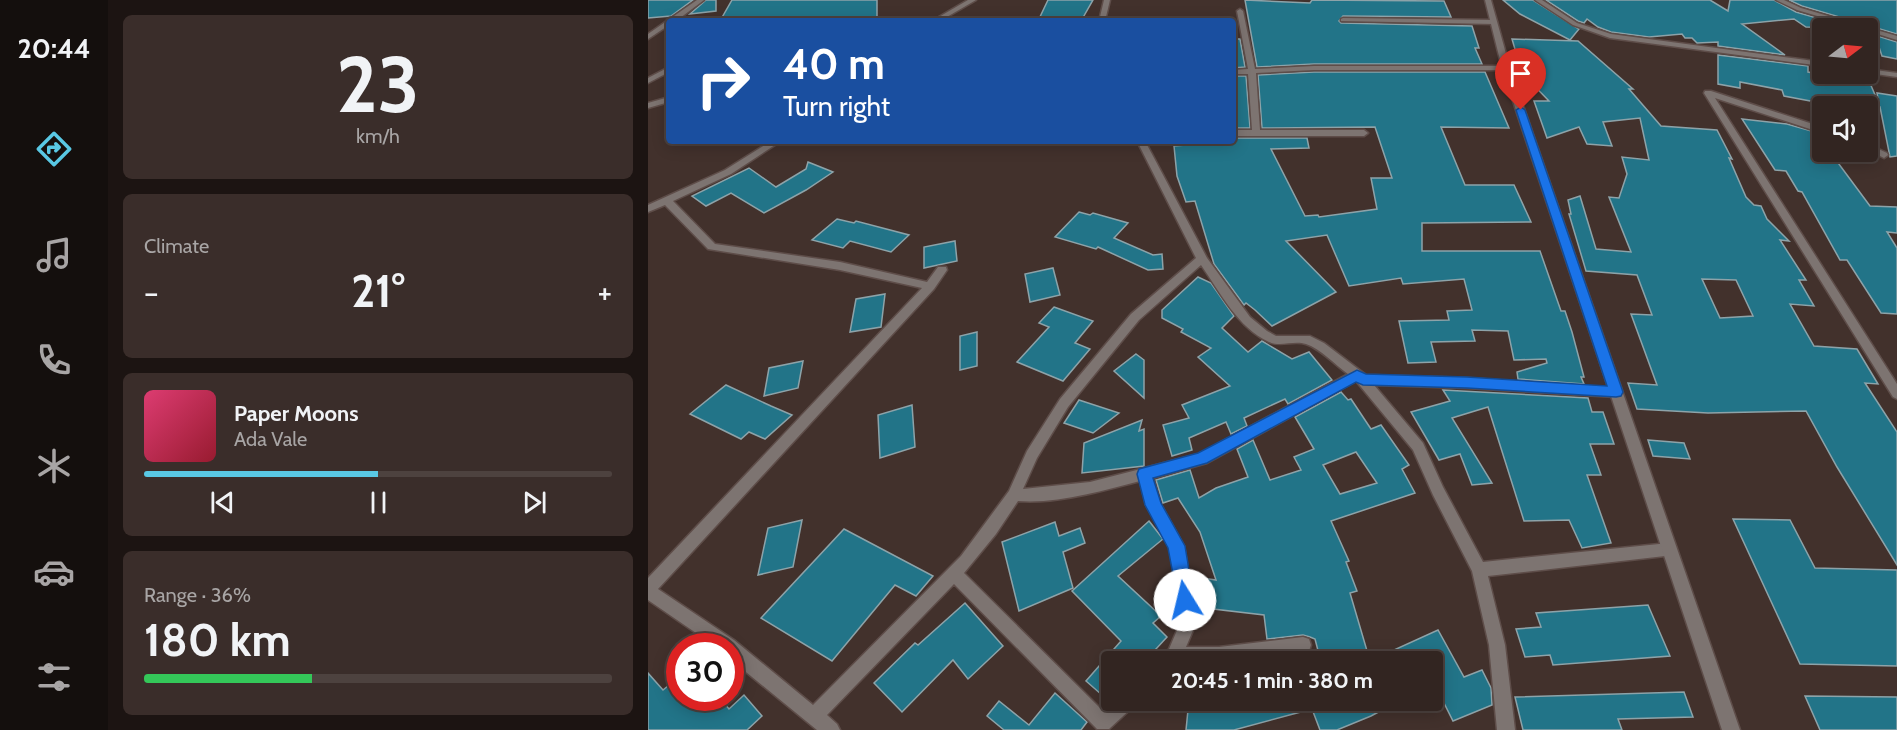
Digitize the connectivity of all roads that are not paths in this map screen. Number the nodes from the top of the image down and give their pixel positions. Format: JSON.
{"nodes":[{"id":1,"x":701,"y":0,"type":"edge"},
{"id":2,"x":973,"y":0,"type":"edge"},
{"id":3,"x":1107,"y":0,"type":"edge"},
{"id":4,"x":1488,"y":0,"type":"edge"},
{"id":5,"x":1538,"y":0,"type":"edge"},
{"id":6,"x":1779,"y":0,"type":"edge"},
{"id":7,"x":1240,"y":11,"type":"dead end"},
{"id":8,"x":676,"y":18,"type":"edge"},
{"id":9,"x":940,"y":18,"type":"edge"},
{"id":10,"x":1103,"y":18,"type":"edge"},
{"id":11,"x":1829,"y":18,"type":"edge"},
{"id":12,"x":1343,"y":20,"type":"dead end"},
{"id":13,"x":1494,"y":22,"type":"junction"},
{"id":14,"x":666,"y":25,"type":"edge"},
{"id":15,"x":1878,"y":32,"type":"edge"},
{"id":16,"x":648,"y":37,"type":"edge"},
{"id":17,"x":1897,"y":38,"type":"edge"},
{"id":18,"x":1812,"y":63,"type":"edge"},
{"id":19,"x":1506,"y":68,"type":"junction"},
{"id":20,"x":666,"y":70,"type":"edge"},
{"id":21,"x":1252,"y":70,"type":"junction"},
{"id":22,"x":1236,"y":72,"type":"edge"},
{"id":23,"x":1878,"y":72,"type":"edge"},
{"id":24,"x":1897,"y":75,"type":"edge"},
{"id":25,"x":649,"y":77,"type":"edge"},
{"id":26,"x":666,"y":100,"type":"edge"},
{"id":27,"x":648,"y":106,"type":"edge"},
{"id":28,"x":1812,"y":127,"type":"edge"},
{"id":29,"x":1256,"y":133,"type":"junction"},
{"id":30,"x":1364,"y":133,"type":"dead end"},
{"id":31,"x":1236,"y":134,"type":"edge"},
{"id":32,"x":772,"y":144,"type":"edge"},
{"id":33,"x":1147,"y":144,"type":"edge"},
{"id":34,"x":1878,"y":151,"type":"edge"},
{"id":35,"x":1884,"y":154,"type":"dead end"},
{"id":36,"x":668,"y":202,"type":"junction"},
{"id":37,"x":648,"y":209,"type":"edge"},
{"id":38,"x":1202,"y":259,"type":"junction"},
{"id":39,"x":942,"y":270,"type":"dead end"},
{"id":40,"x":930,"y":286,"type":"junction"},
{"id":41,"x":1360,"y":378,"type":"junction"},
{"id":42,"x":1616,"y":392,"type":"junction"},
{"id":43,"x":1897,"y":394,"type":"edge"},
{"id":44,"x":1144,"y":474,"type":"junction"},
{"id":45,"x":1014,"y":495,"type":"junction"},
{"id":46,"x":1669,"y":550,"type":"junction"},
{"id":47,"x":1479,"y":570,"type":"junction"},
{"id":48,"x":954,"y":574,"type":"junction"},
{"id":49,"x":648,"y":590,"type":"edge"},
{"id":50,"x":709,"y":633,"type":"edge"},
{"id":51,"x":1303,"y":645,"type":"dead end"},
{"id":52,"x":1175,"y":651,"type":"edge"},
{"id":53,"x":1253,"y":651,"type":"edge"},
{"id":54,"x":744,"y":659,"type":"edge"},
{"id":55,"x":1116,"y":711,"type":"edge"},
{"id":56,"x":814,"y":716,"type":"junction"},
{"id":57,"x":831,"y":730,"type":"edge"},
{"id":58,"x":1506,"y":730,"type":"edge"},
{"id":59,"x":1731,"y":730,"type":"edge"}],
"edges":[{"from":1,"to":8,"type":"street"},
{"from":2,"to":9,"type":"street"},
{"from":3,"to":10,"type":"street"},
{"from":4,"to":13,"type":"street"},
{"from":5,"to":18,"type":"street"},
{"from":6,"to":11,"type":"street"},
{"from":7,"to":21,"type":"street"},
{"from":12,"to":13,"type":"street"},
{"from":13,"to":19,"type":"street"},
{"from":14,"to":16,"type":"street"},
{"from":15,"to":17,"type":"street"},
{"from":19,"to":21,"type":"street"},
{"from":19,"to":42,"type":"street"},
{"from":20,"to":25,"type":"street"},
{"from":21,"to":22,"type":"street"},
{"from":21,"to":29,"type":"street"},
{"from":23,"to":24,"type":"street"},
{"from":26,"to":27,"type":"street"},
{"from":28,"to":43,"type":"street"},
{"from":29,"to":30,"type":"street"},
{"from":29,"to":31,"type":"street"},
{"from":32,"to":36,"type":"street"},
{"from":33,"to":38,"type":"street"},
{"from":34,"to":35,"type":"street"},
{"from":36,"to":37,"type":"street"},
{"from":36,"to":40,"type":"street"},
{"from":38,"to":41,"type":"street"},
{"from":38,"to":45,"type":"street"},
{"from":39,"to":40,"type":"street"},
{"from":40,"to":49,"type":"street"},
{"from":41,"to":42,"type":"street"},
{"from":41,"to":44,"type":"street"},
{"from":41,"to":47,"type":"street"},
{"from":42,"to":46,"type":"street"},
{"from":44,"to":45,"type":"street"},
{"from":44,"to":52,"type":"street"},
{"from":45,"to":48,"type":"street"},
{"from":46,"to":47,"type":"street"},
{"from":46,"to":59,"type":"street"},
{"from":47,"to":58,"type":"street"},
{"from":48,"to":55,"type":"street"},
{"from":48,"to":56,"type":"street"},
{"from":49,"to":50,"type":"street"},
{"from":51,"to":53,"type":"street"},
{"from":54,"to":56,"type":"street"},
{"from":56,"to":57,"type":"street"}]}
